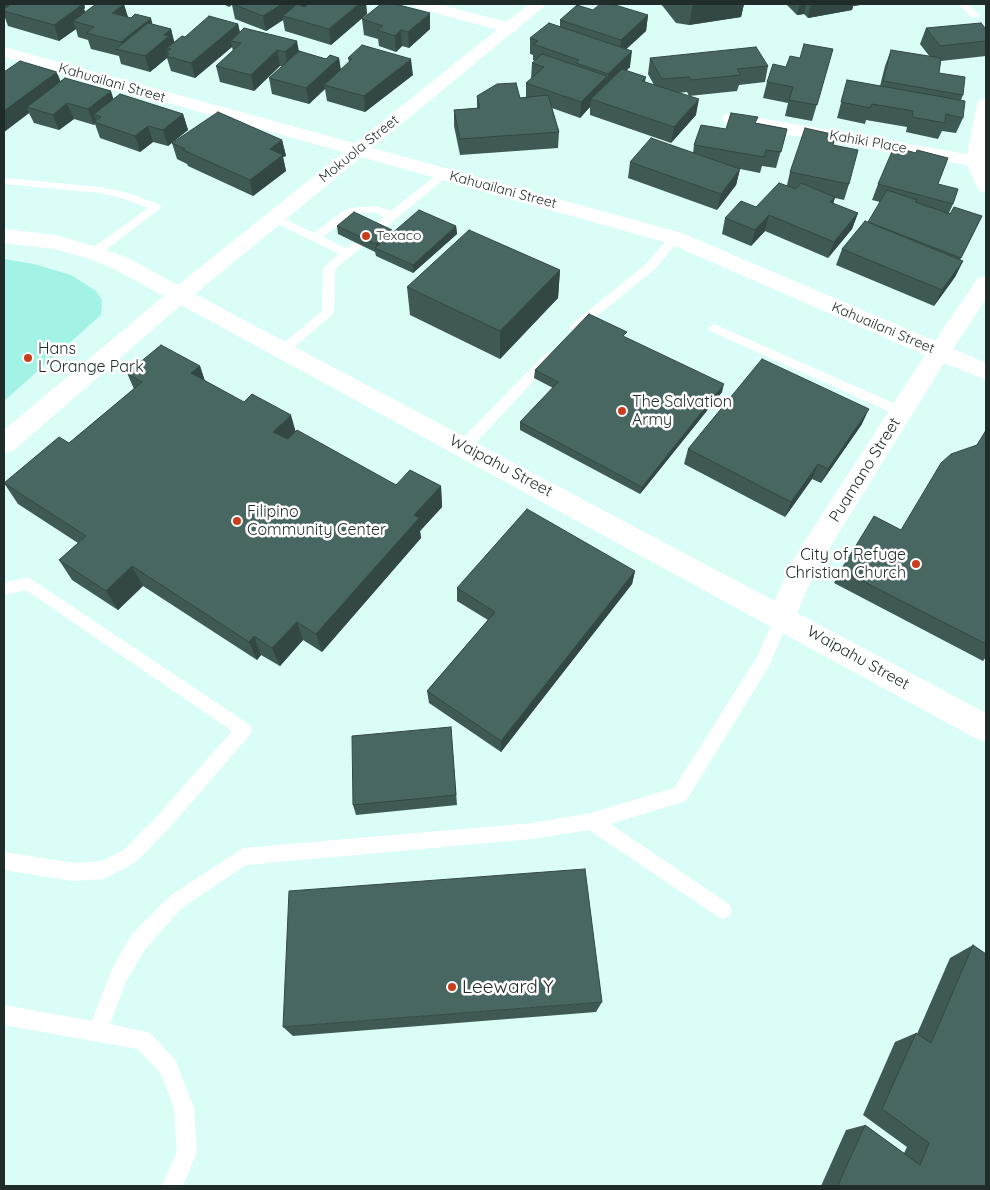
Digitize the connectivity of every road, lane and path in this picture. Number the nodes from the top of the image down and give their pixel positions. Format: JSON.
{"nodes":[{"id":1,"x":420,"y":4,"type":"edge"},
{"id":2,"x":539,"y":4,"type":"edge"},
{"id":3,"x":962,"y":4,"type":"edge"},
{"id":4,"x":974,"y":15,"type":"dead end"},
{"id":5,"x":509,"y":28,"type":"junction"},
{"id":6,"x":4,"y":52,"type":"edge"},
{"id":7,"x":986,"y":104,"type":"edge"},
{"id":8,"x":731,"y":118,"type":"edge"},
{"id":9,"x":357,"y":151,"type":"junction"},
{"id":10,"x":975,"y":161,"type":"junction"},
{"id":11,"x":444,"y":174,"type":"junction"},
{"id":12,"x":4,"y":181,"type":"edge"},
{"id":13,"x":986,"y":187,"type":"edge"},
{"id":14,"x":392,"y":216,"type":"junction"},
{"id":15,"x":274,"y":218,"type":"junction"},
{"id":16,"x":376,"y":230,"type":"edge"},
{"id":17,"x":4,"y":236,"type":"edge"},
{"id":18,"x":315,"y":238,"type":"junction"},
{"id":19,"x":675,"y":238,"type":"junction"},
{"id":20,"x":359,"y":244,"type":"edge"},
{"id":21,"x":94,"y":253,"type":"junction"},
{"id":22,"x":347,"y":253,"type":"junction"},
{"id":23,"x":986,"y":283,"type":"edge"},
{"id":24,"x":179,"y":295,"type":"junction"},
{"id":25,"x":714,"y":328,"type":"dead end"},
{"id":26,"x":569,"y":335,"type":"edge"},
{"id":27,"x":556,"y":349,"type":"edge"},
{"id":28,"x":283,"y":350,"type":"junction"},
{"id":29,"x":939,"y":352,"type":"junction"},
{"id":30,"x":986,"y":372,"type":"edge"},
{"id":31,"x":902,"y":412,"type":"junction"},
{"id":32,"x":4,"y":444,"type":"edge"},
{"id":33,"x":464,"y":446,"type":"junction"},
{"id":34,"x":4,"y":589,"type":"edge"},
{"id":35,"x":782,"y":617,"type":"junction"},
{"id":36,"x":986,"y":728,"type":"edge"},
{"id":37,"x":591,"y":822,"type":"junction"},
{"id":38,"x":4,"y":861,"type":"edge"},
{"id":39,"x":723,"y":910,"type":"dead end"},
{"id":40,"x":4,"y":1016,"type":"edge"},
{"id":41,"x":97,"y":1032,"type":"junction"},
{"id":42,"x":172,"y":1186,"type":"edge"}],
"edges":[{"from":1,"to":5,"type":"street"},
{"from":2,"to":5,"type":"street","name":"Mokuola Street"},
{"from":3,"to":4,"type":"lane"},
{"from":5,"to":9,"type":"street","name":"Mokuola Street"},
{"from":6,"to":9,"type":"street","name":"Kahuailani Street"},
{"from":7,"to":10,"type":"street"},
{"from":8,"to":10,"type":"street","name":"Kahiki Place"},
{"from":9,"to":11,"type":"street","name":"Kahuailani Street"},
{"from":9,"to":15,"type":"street","name":"Mokuola Street"},
{"from":10,"to":13,"type":"street"},
{"from":11,"to":14,"type":"lane"},
{"from":11,"to":19,"type":"street","name":"Kahuailani Street"},
{"from":12,"to":21,"type":"lane"},
{"from":14,"to":16,"type":"lane"},
{"from":14,"to":18,"type":"lane"},
{"from":15,"to":18,"type":"lane"},
{"from":15,"to":24,"type":"street","name":"Mokuola Street"},
{"from":17,"to":21,"type":"street","name":"Waipahu Street"},
{"from":18,"to":22,"type":"lane"},
{"from":19,"to":26,"type":"lane"},
{"from":19,"to":29,"type":"street","name":"Kahuailani Street"},
{"from":20,"to":22,"type":"lane"},
{"from":21,"to":24,"type":"street","name":"Waipahu Street"},
{"from":22,"to":28,"type":"lane"},
{"from":23,"to":29,"type":"street","name":"Puamano Street"},
{"from":24,"to":28,"type":"street","name":"Waipahu Street"},
{"from":24,"to":32,"type":"street","name":"Mokuola Street"},
{"from":25,"to":31,"type":"lane"},
{"from":27,"to":33,"type":"lane"},
{"from":28,"to":33,"type":"street","name":"Waipahu Street"},
{"from":29,"to":30,"type":"street","name":"Kahuailani Street"},
{"from":29,"to":31,"type":"street","name":"Puamano Street"},
{"from":31,"to":35,"type":"street","name":"Puamano Street"},
{"from":33,"to":35,"type":"street","name":"Waipahu Street"},
{"from":34,"to":38,"type":"lane"},
{"from":35,"to":36,"type":"street","name":"Waipahu Street"},
{"from":35,"to":37,"type":"lane"},
{"from":37,"to":39,"type":"lane"},
{"from":37,"to":41,"type":"lane"},
{"from":40,"to":41,"type":"lane"},
{"from":41,"to":42,"type":"lane"}]}
